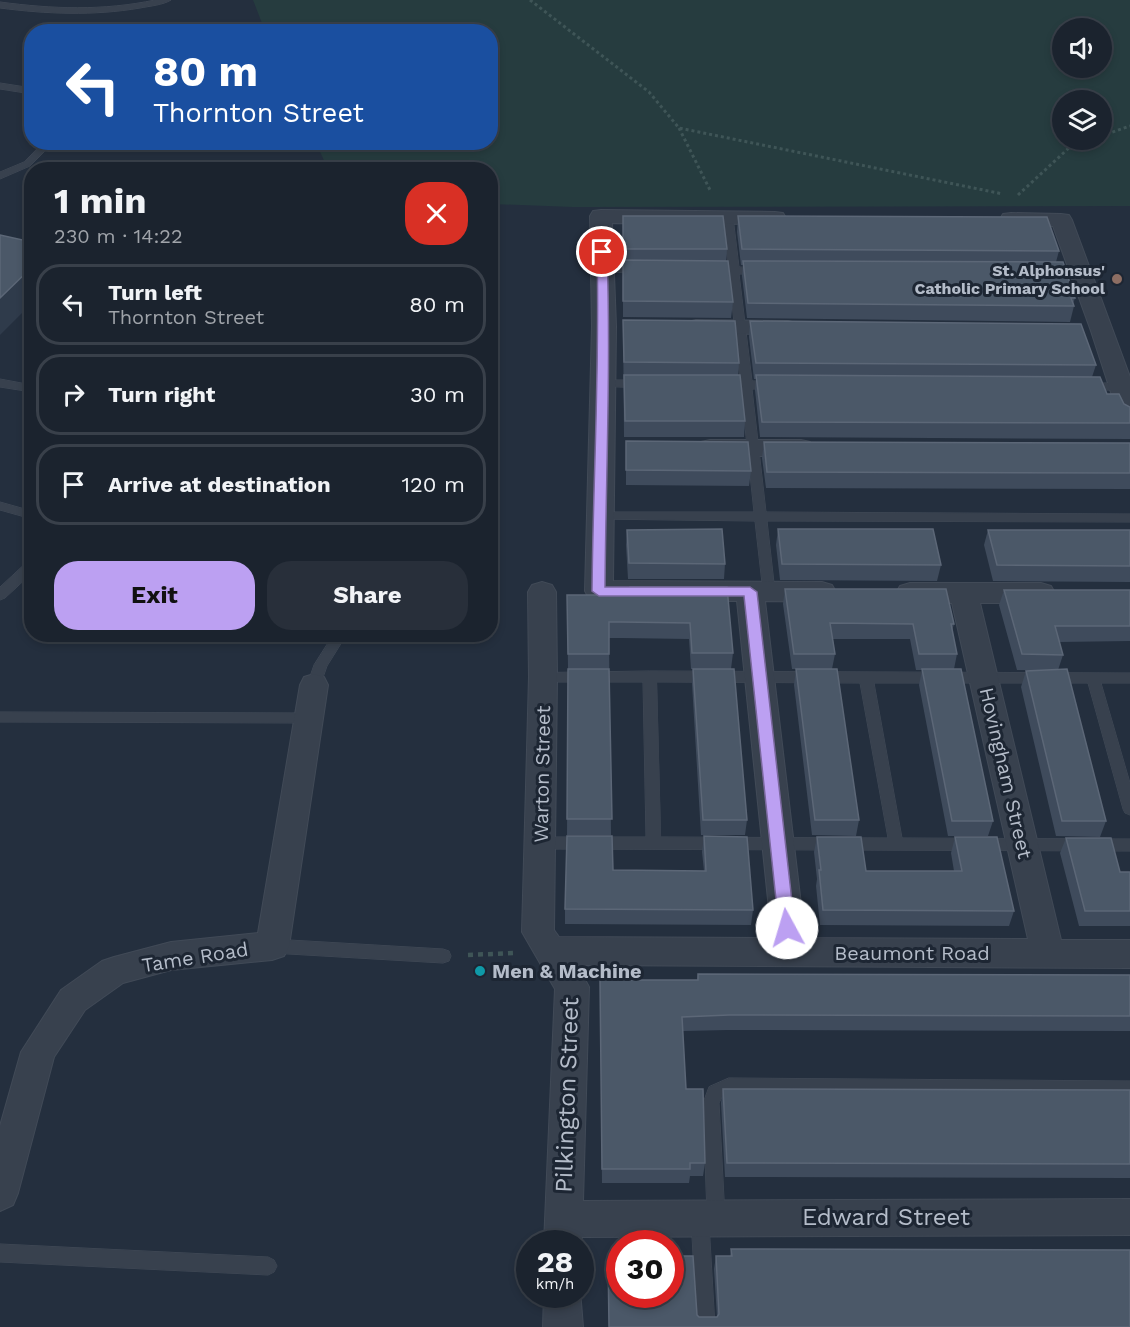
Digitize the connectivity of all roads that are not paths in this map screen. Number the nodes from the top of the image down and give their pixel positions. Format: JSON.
{"nodes":[{"id":1,"x":167,"y":0,"type":"edge"},
{"id":2,"x":0,"y":5,"type":"edge"},
{"id":3,"x":0,"y":86,"type":"edge"},
{"id":4,"x":24,"y":90,"type":"edge"},
{"id":5,"x":42,"y":150,"type":"edge"},
{"id":6,"x":29,"y":162,"type":"edge"},
{"id":7,"x":24,"y":165,"type":"edge"},
{"id":8,"x":0,"y":176,"type":"edge"},
{"id":9,"x":726,"y":217,"type":"junction"},
{"id":10,"x":798,"y":218,"type":"edge"},
{"id":11,"x":994,"y":219,"type":"edge"},
{"id":12,"x":602,"y":270,"type":"junction"},
{"id":13,"x":655,"y":270,"type":"edge"},
{"id":14,"x":700,"y":270,"type":"edge"},
{"id":15,"x":734,"y":271,"type":"junction"},
{"id":16,"x":769,"y":271,"type":"edge"},
{"id":17,"x":672,"y":327,"type":"edge"},
{"id":18,"x":740,"y":328,"type":"junction"},
{"id":19,"x":810,"y":328,"type":"edge"},
{"id":20,"x":1080,"y":331,"type":"edge"},
{"id":21,"x":1103,"y":331,"type":"junction"},
{"id":22,"x":0,"y":383,"type":"edge"},
{"id":23,"x":602,"y":384,"type":"junction"},
{"id":24,"x":657,"y":384,"type":"edge"},
{"id":25,"x":713,"y":385,"type":"edge"},
{"id":26,"x":746,"y":385,"type":"junction"},
{"id":27,"x":781,"y":385,"type":"edge"},
{"id":28,"x":1074,"y":387,"type":"edge"},
{"id":29,"x":1126,"y":387,"type":"edge"},
{"id":30,"x":24,"y":388,"type":"edge"},
{"id":31,"x":1130,"y":414,"type":"edge"},
{"id":32,"x":682,"y":448,"type":"edge"},
{"id":33,"x":753,"y":448,"type":"junction"},
{"id":34,"x":824,"y":448,"type":"edge"},
{"id":35,"x":0,"y":506,"type":"edge"},
{"id":36,"x":24,"y":513,"type":"edge"},
{"id":37,"x":599,"y":516,"type":"junction"},
{"id":38,"x":760,"y":517,"type":"junction"},
{"id":39,"x":1130,"y":518,"type":"edge"},
{"id":40,"x":24,"y":572,"type":"edge"},
{"id":41,"x":542,"y":592,"type":"dead end"},
{"id":42,"x":759,"y":592,"type":"junction"},
{"id":43,"x":849,"y":592,"type":"edge"},
{"id":44,"x":883,"y":593,"type":"edge"},
{"id":45,"x":964,"y":593,"type":"junction"},
{"id":46,"x":1071,"y":594,"type":"edge"},
{"id":47,"x":0,"y":595,"type":"edge"},
{"id":48,"x":336,"y":642,"type":"edge"},
{"id":49,"x":650,"y":676,"type":"junction"},
{"id":50,"x":759,"y":676,"type":"junction"},
{"id":51,"x":543,"y":677,"type":"junction"},
{"id":52,"x":866,"y":677,"type":"junction"},
{"id":53,"x":983,"y":678,"type":"junction"},
{"id":54,"x":1093,"y":678,"type":"junction"},
{"id":55,"x":1130,"y":678,"type":"edge"},
{"id":56,"x":314,"y":685,"type":"joint"},
{"id":57,"x":0,"y":717,"type":"edge"},
{"id":58,"x":309,"y":718,"type":"junction"},
{"id":59,"x":1130,"y":809,"type":"edge"},
{"id":60,"x":541,"y":843,"type":"junction"},
{"id":61,"x":654,"y":843,"type":"junction"},
{"id":62,"x":778,"y":844,"type":"junction"},
{"id":63,"x":896,"y":844,"type":"junction"},
{"id":64,"x":1022,"y":844,"type":"junction"},
{"id":65,"x":1130,"y":845,"type":"edge"},
{"id":66,"x":272,"y":945,"type":"junction"},
{"id":67,"x":551,"y":951,"type":"junction"},
{"id":68,"x":790,"y":953,"type":"junction"},
{"id":69,"x":1048,"y":954,"type":"junction"},
{"id":70,"x":1130,"y":954,"type":"edge"},
{"id":71,"x":443,"y":956,"type":"road end"},
{"id":72,"x":1130,"y":1089,"type":"edge"},
{"id":73,"x":0,"y":1193,"type":"edge"},
{"id":74,"x":1130,"y":1217,"type":"edge"},
{"id":75,"x":708,"y":1218,"type":"junction"},
{"id":76,"x":563,"y":1230,"type":"edge"},
{"id":77,"x":569,"y":1230,"type":"edge"},
{"id":78,"x":0,"y":1253,"type":"edge"},
{"id":79,"x":268,"y":1266,"type":"dead end"},
{"id":80,"x":563,"y":1308,"type":"edge"},
{"id":81,"x":563,"y":1327,"type":"edge"},
{"id":82,"x":706,"y":1327,"type":"edge"}],
"edges":[{"from":1,"to":2,"type":"lane"},
{"from":3,"to":4,"type":"lane"},
{"from":5,"to":6,"type":"lane"},
{"from":7,"to":8,"type":"lane"},
{"from":9,"to":10,"type":"street"},
{"from":9,"to":12,"type":"street"},
{"from":9,"to":15,"type":"lane"},
{"from":11,"to":21,"type":"street"},
{"from":12,"to":13,"type":"lane"},
{"from":12,"to":23,"type":"street"},
{"from":14,"to":15,"type":"lane"},
{"from":15,"to":16,"type":"lane"},
{"from":15,"to":18,"type":"lane"},
{"from":17,"to":18,"type":"street"},
{"from":18,"to":19,"type":"street"},
{"from":18,"to":26,"type":"lane"},
{"from":20,"to":21,"type":"street"},
{"from":21,"to":29,"type":"street"},
{"from":22,"to":30,"type":"lane"},
{"from":23,"to":24,"type":"lane"},
{"from":23,"to":37,"type":"street"},
{"from":25,"to":26,"type":"lane"},
{"from":26,"to":27,"type":"lane"},
{"from":26,"to":33,"type":"lane"},
{"from":28,"to":29,"type":"lane"},
{"from":29,"to":31,"type":"street"},
{"from":32,"to":33,"type":"street"},
{"from":33,"to":34,"type":"street"},
{"from":33,"to":38,"type":"lane"},
{"from":35,"to":36,"type":"lane"},
{"from":37,"to":38,"type":"lane"},
{"from":37,"to":42,"type":"street"},
{"from":38,"to":39,"type":"lane"},
{"from":38,"to":42,"type":"lane"},
{"from":40,"to":47,"type":"lane"},
{"from":41,"to":51,"type":"street","name":"Warton Street"},
{"from":42,"to":43,"type":"street"},
{"from":42,"to":50,"type":"street"},
{"from":44,"to":45,"type":"street"},
{"from":45,"to":46,"type":"street"},
{"from":45,"to":53,"type":"street","name":"Hovingham Street"},
{"from":48,"to":56,"type":"lane"},
{"from":49,"to":50,"type":"lane"},
{"from":49,"to":51,"type":"lane"},
{"from":49,"to":61,"type":"lane"},
{"from":50,"to":52,"type":"lane"},
{"from":50,"to":62,"type":"street"},
{"from":51,"to":60,"type":"street","name":"Warton Street"},
{"from":52,"to":53,"type":"lane"},
{"from":52,"to":63,"type":"lane"},
{"from":53,"to":54,"type":"lane"},
{"from":53,"to":64,"type":"street","name":"Hovingham Street"},
{"from":54,"to":55,"type":"lane"},
{"from":54,"to":59,"type":"lane"},
{"from":56,"to":58,"type":"street","name":"Tame Road"},
{"from":57,"to":58,"type":"lane"},
{"from":58,"to":66,"type":"street","name":"Tame Road"},
{"from":60,"to":61,"type":"lane"},
{"from":60,"to":67,"type":"street","name":"Warton Street"},
{"from":61,"to":62,"type":"lane"},
{"from":62,"to":63,"type":"lane"},
{"from":62,"to":68,"type":"street"},
{"from":63,"to":64,"type":"lane"},
{"from":64,"to":65,"type":"lane"},
{"from":64,"to":69,"type":"street","name":"Hovingham Street"},
{"from":66,"to":71,"type":"lane"},
{"from":66,"to":73,"type":"street","name":"Tame Road"},
{"from":67,"to":68,"type":"street","name":"Beaumont Road"},
{"from":67,"to":76,"type":"street","name":"Pilkington Street"},
{"from":68,"to":69,"type":"street","name":"Beaumont Road"},
{"from":69,"to":70,"type":"street","name":"Beaumont Road"},
{"from":72,"to":75,"type":"lane"},
{"from":74,"to":75,"type":"street","name":"Edward Street"},
{"from":75,"to":77,"type":"street","name":"Edward Street"},
{"from":75,"to":82,"type":"lane"},
{"from":78,"to":79,"type":"lane"},
{"from":80,"to":81,"type":"street"}]}
